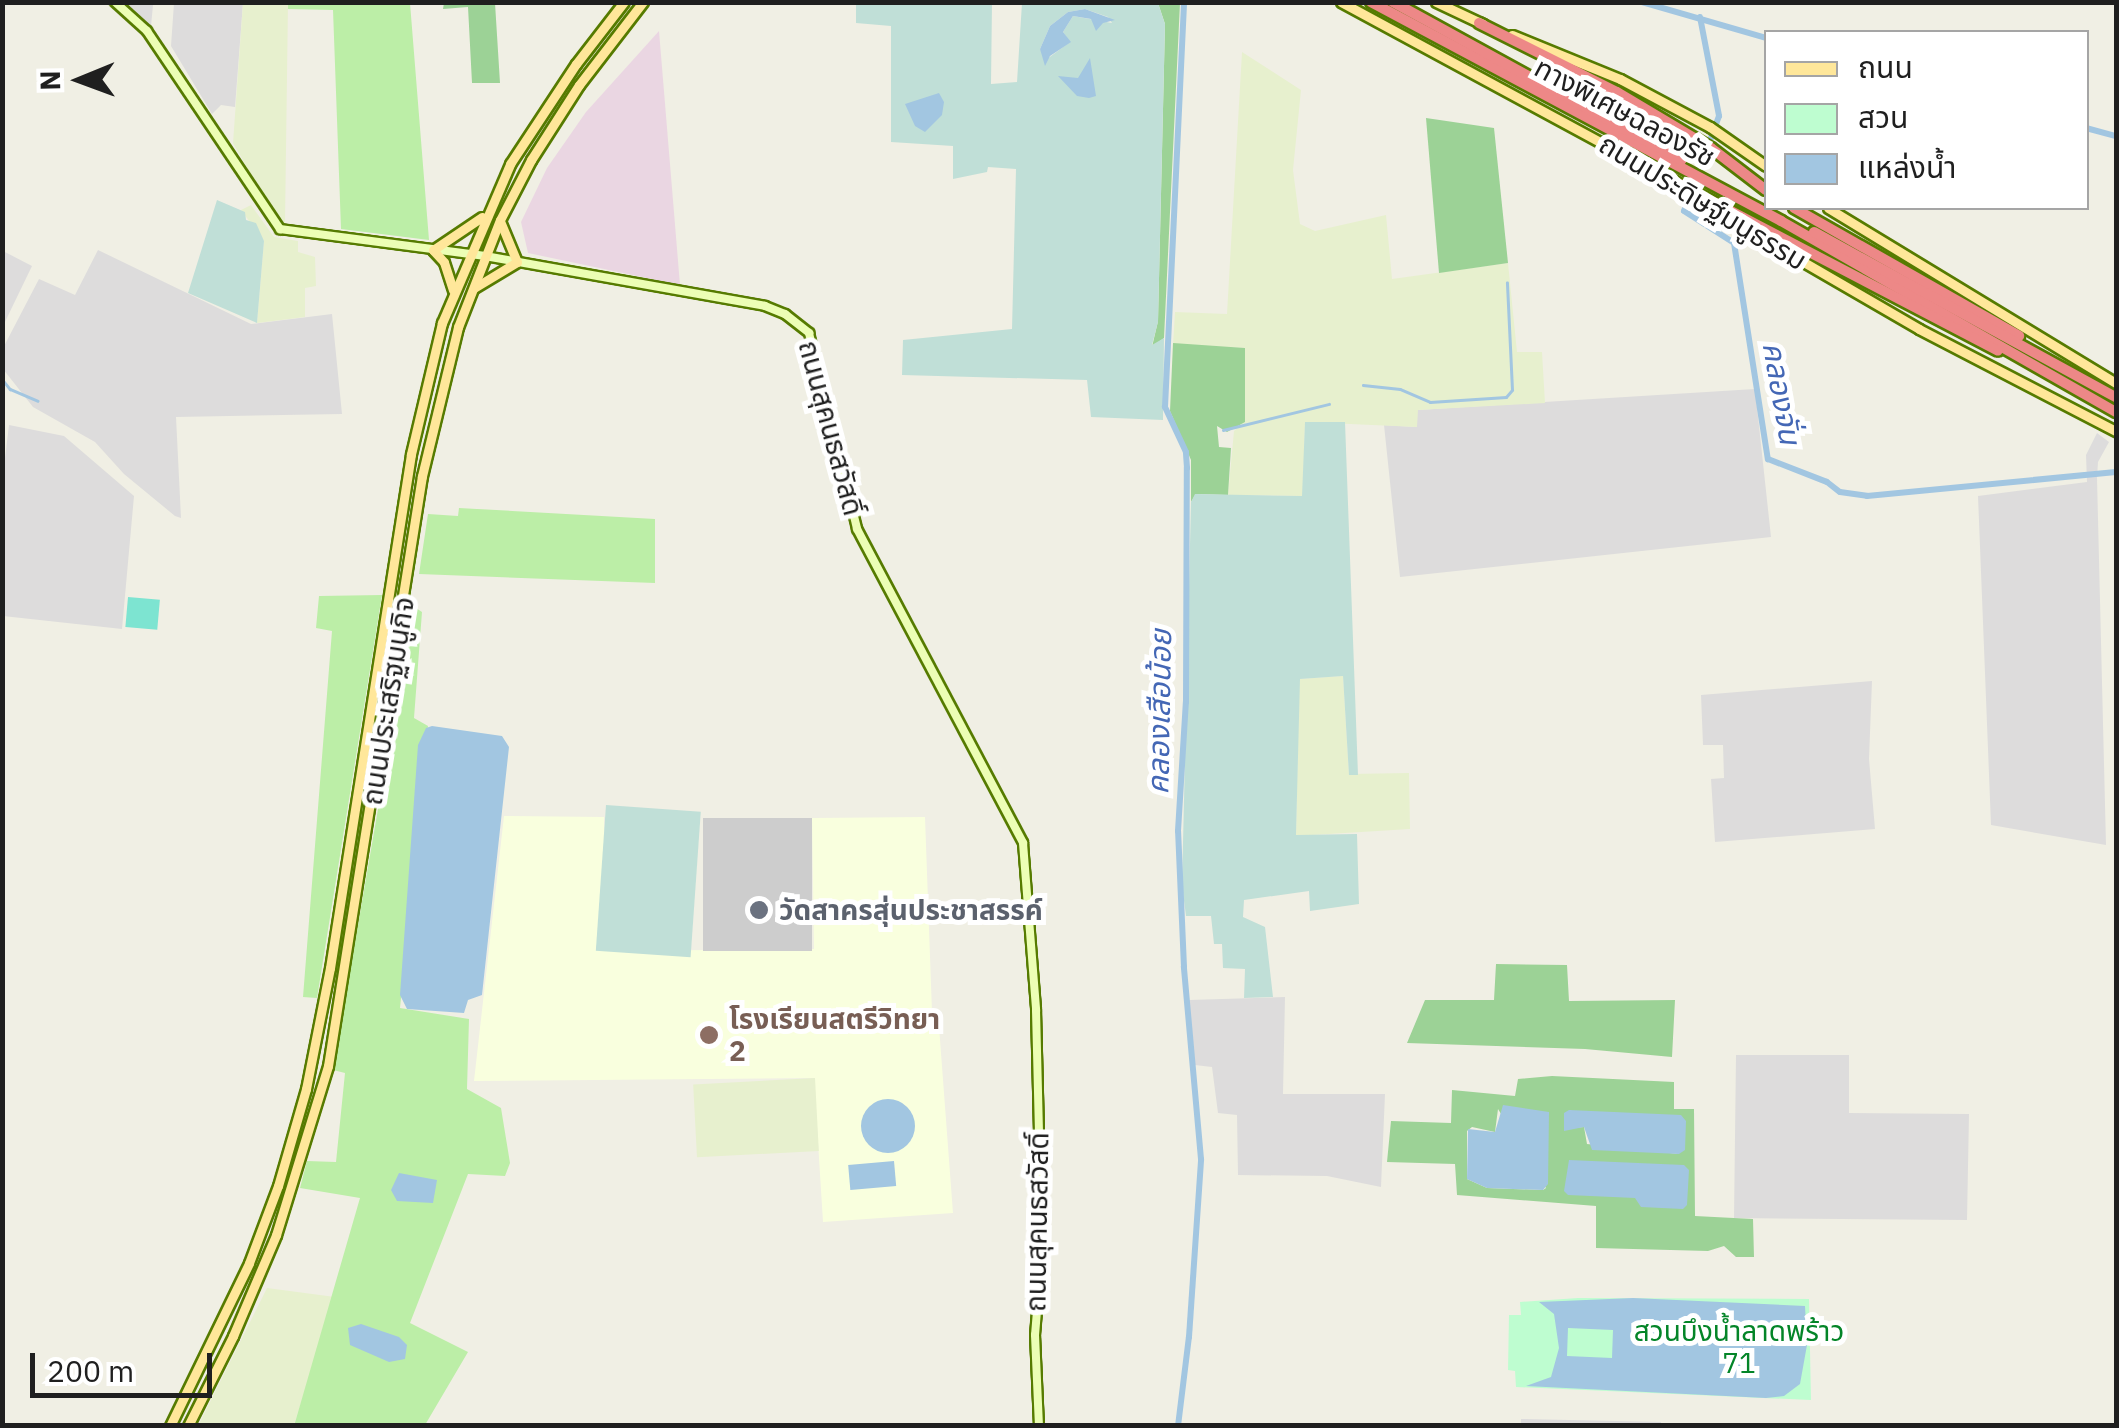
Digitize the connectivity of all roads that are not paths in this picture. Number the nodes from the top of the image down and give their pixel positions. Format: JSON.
{"nodes":[{"id":1,"x":115,"y":2,"type":"edge"},
{"id":2,"x":624,"y":2,"type":"edge"},
{"id":3,"x":643,"y":2,"type":"edge"},
{"id":4,"x":1341,"y":2,"type":"edge"},
{"id":5,"x":1371,"y":2,"type":"edge"},
{"id":6,"x":1393,"y":2,"type":"edge"},
{"id":7,"x":1436,"y":2,"type":"edge"},
{"id":8,"x":1479,"y":23,"type":"junction"},
{"id":9,"x":1614,"y":150,"type":"joint"},
{"id":10,"x":1764,"y":165,"type":"edge"},
{"id":11,"x":500,"y":183,"type":"junction"},
{"id":12,"x":1764,"y":188,"type":"edge"},
{"id":13,"x":515,"y":190,"type":"junction"},
{"id":14,"x":1695,"y":195,"type":"junction"},
{"id":15,"x":1764,"y":205,"type":"edge"},
{"id":16,"x":1774,"y":210,"type":"edge"},
{"id":17,"x":1798,"y":210,"type":"edge"},
{"id":18,"x":1831,"y":210,"type":"edge"},
{"id":19,"x":485,"y":214,"type":"junction"},
{"id":20,"x":500,"y":220,"type":"junction"},
{"id":21,"x":433,"y":250,"type":"junction"},
{"id":22,"x":468,"y":254,"type":"junction"},
{"id":23,"x":485,"y":256,"type":"junction"},
{"id":24,"x":517,"y":262,"type":"junction"},
{"id":25,"x":472,"y":290,"type":"junction"},
{"id":26,"x":453,"y":292,"type":"junction"},
{"id":27,"x":442,"y":323,"type":"junction"},
{"id":28,"x":458,"y":327,"type":"junction"},
{"id":29,"x":2027,"y":361,"type":"junction"},
{"id":30,"x":2054,"y":361,"type":"junction"},
{"id":31,"x":2116,"y":383,"type":"edge"},
{"id":32,"x":2116,"y":397,"type":"edge"},
{"id":33,"x":2116,"y":412,"type":"edge"},
{"id":34,"x":2116,"y":431,"type":"edge"},
{"id":35,"x":170,"y":1426,"type":"edge"},
{"id":36,"x":188,"y":1426,"type":"edge"},
{"id":37,"x":1039,"y":1426,"type":"edge"}],
"edges":[{"from":1,"to":21,"type":"main road","name":"ถนนสุคนธสวัสดิ์"},
{"from":2,"to":11,"type":"main road","name":"ถนนประเสริฐมนูกิจ"},
{"from":3,"to":13,"type":"main road","name":"ถนนประเสริฐมนูกิจ"},
{"from":4,"to":9,"type":"main road","name":"ถนนประดิษฐ์มนูธรรม"},
{"from":5,"to":29,"type":"highway","name":"ทางพิเศษฉลองรัช"},
{"from":6,"to":15,"type":"highway","name":"ทางพิเศษฉลองรัช"},
{"from":7,"to":8,"type":"main road"},
{"from":8,"to":10,"type":"main road"},
{"from":8,"to":12,"type":"highway"},
{"from":9,"to":14,"type":"highway"},
{"from":11,"to":13,"type":"main road"},
{"from":11,"to":19,"type":"main road","name":"ถนนประเสริฐมนูกิจ"},
{"from":13,"to":20,"type":"main road","name":"ถนนประเสริฐมนูกิจ"},
{"from":14,"to":29,"type":"highway"},
{"from":14,"to":34,"type":"main road","name":"ถนนประดิษฐ์มนูธรรม"},
{"from":16,"to":30,"type":"highway","name":"ทางพิเศษฉลองรัช"},
{"from":17,"to":30,"type":"highway"},
{"from":18,"to":31,"type":"main road"},
{"from":19,"to":21,"type":"main road"},
{"from":19,"to":22,"type":"main road","name":"ถนนประเสริฐมนูกิจ"},
{"from":20,"to":23,"type":"main road","name":"ถนนประเสริฐมนูกิจ"},
{"from":20,"to":24,"type":"main road"},
{"from":21,"to":22,"type":"main road","name":"ถนนสุคนธสวัสดิ์"},
{"from":21,"to":26,"type":"main road"},
{"from":22,"to":23,"type":"main road","name":"ถนนสุคนธสวัสดิ์"},
{"from":22,"to":26,"type":"main road","name":"ถนนประเสริฐมนูกิจ"},
{"from":23,"to":24,"type":"main road","name":"ถนนสุคนธสวัสดิ์"},
{"from":23,"to":25,"type":"main road","name":"ถนนประเสริฐมนูกิจ"},
{"from":24,"to":25,"type":"main road"},
{"from":24,"to":37,"type":"main road","name":"ถนนสุคนธสวัสดิ์"},
{"from":25,"to":28,"type":"main road","name":"ถนนประเสริฐมนูกิจ"},
{"from":26,"to":27,"type":"main road","name":"ถนนประเสริฐมนูกิจ"},
{"from":27,"to":28,"type":"main road"},
{"from":27,"to":35,"type":"main road","name":"ถนนประเสริฐมนูกิจ"},
{"from":28,"to":36,"type":"main road","name":"ถนนประเสริฐมนูกิจ"},
{"from":29,"to":33,"type":"highway","name":"ทางพิเศษฉลองรัช"},
{"from":30,"to":32,"type":"highway","name":"ทางพิเศษฉลองรัช"}]}
